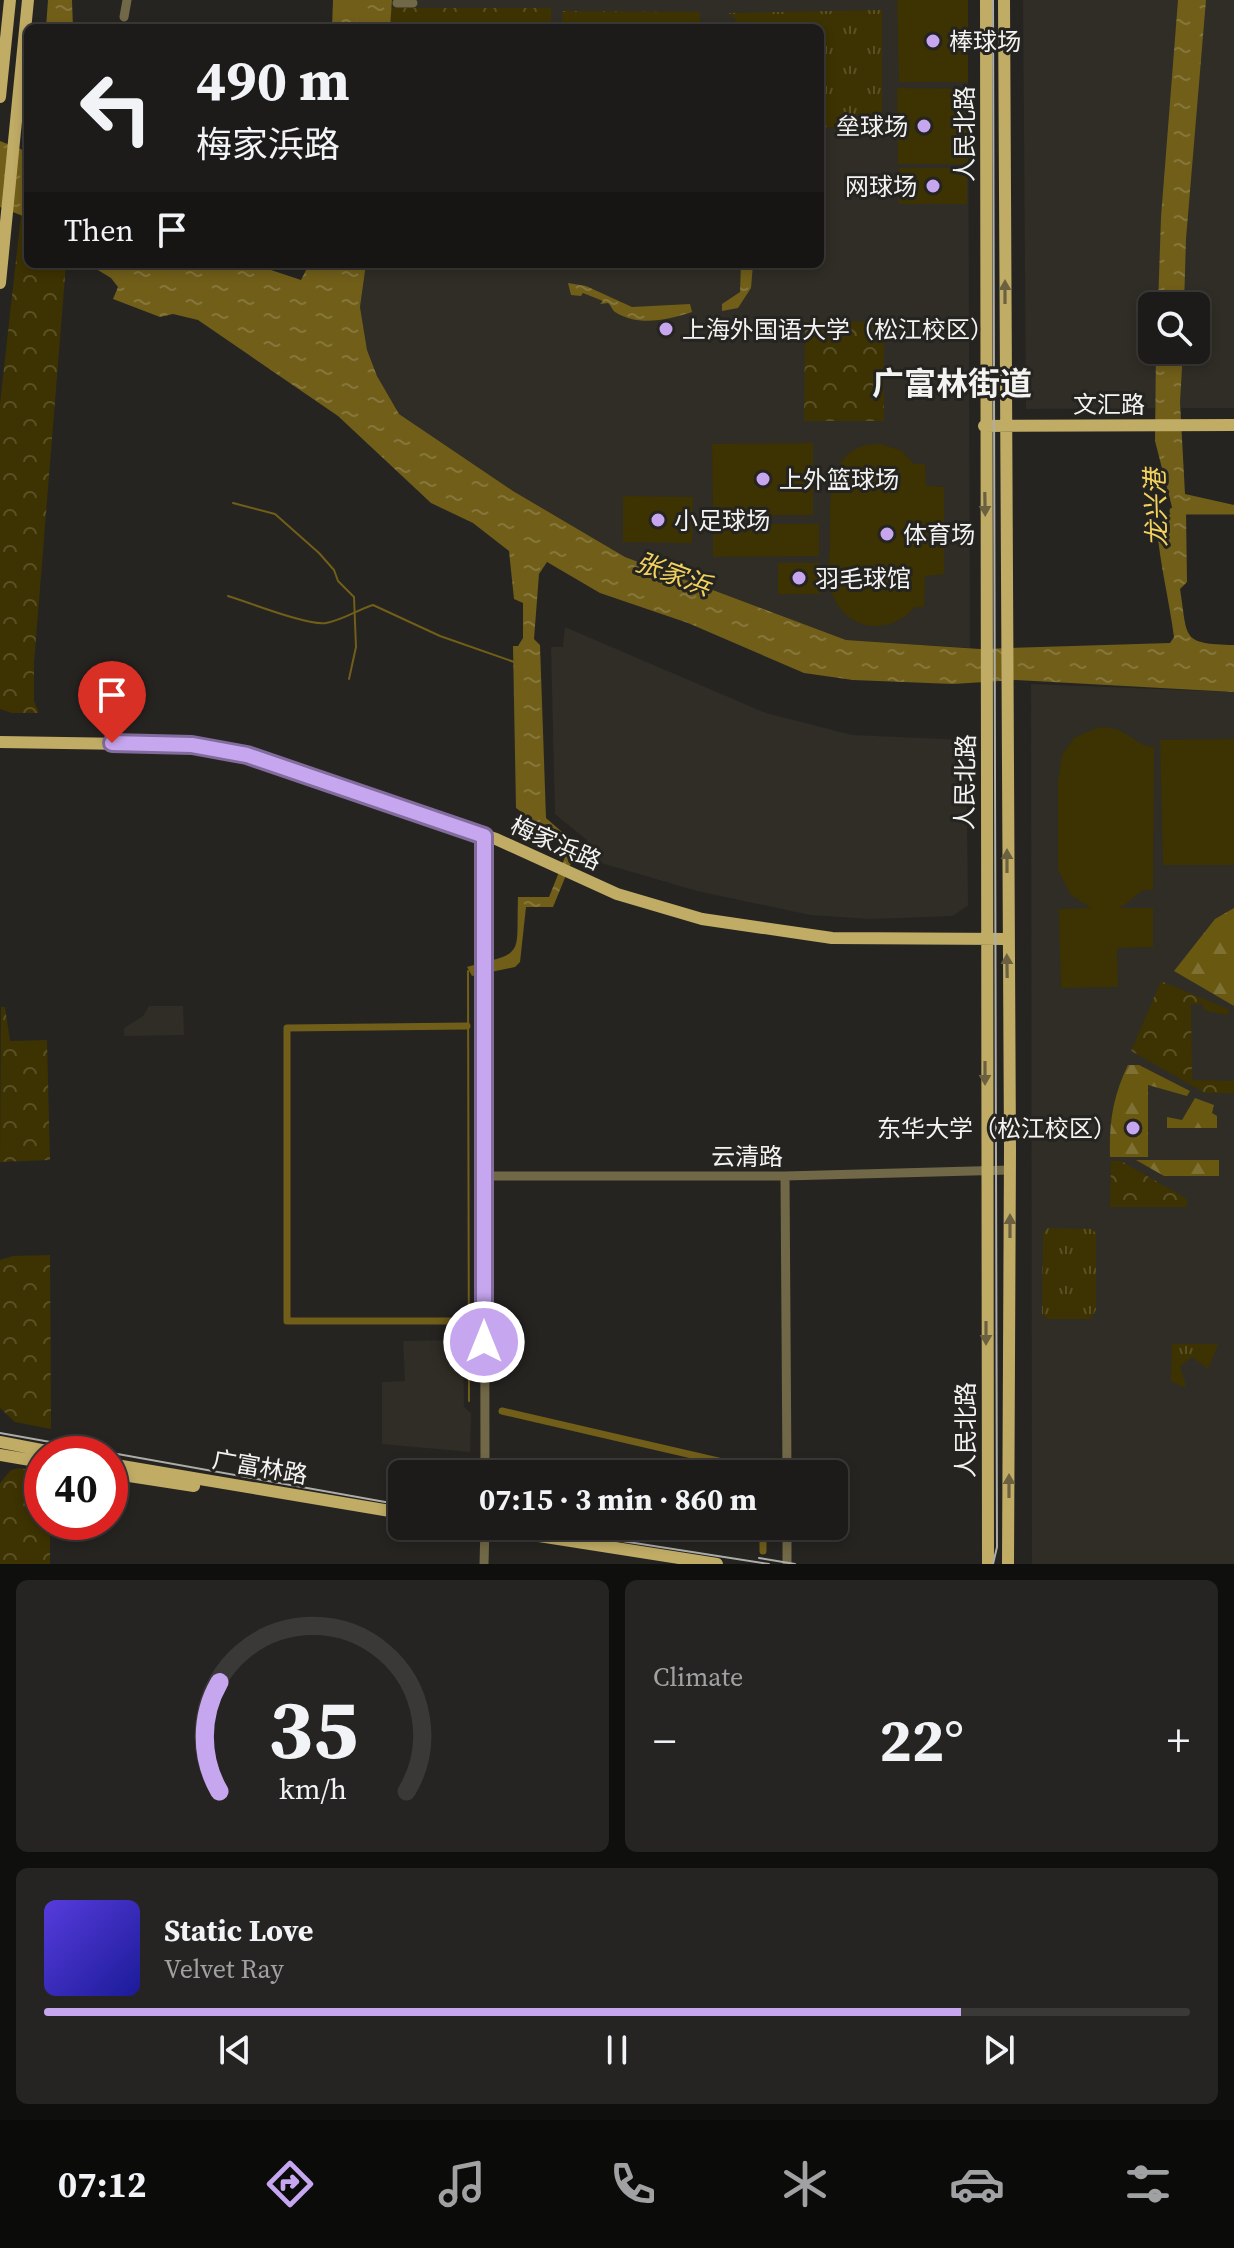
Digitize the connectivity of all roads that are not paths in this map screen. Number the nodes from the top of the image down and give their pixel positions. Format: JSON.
{"nodes":[{"id":1,"x":10,"y":0,"type":"edge"},
{"id":2,"x":28,"y":0,"type":"edge"},
{"id":3,"x":127,"y":0,"type":"edge"},
{"id":4,"x":986,"y":0,"type":"edge"},
{"id":5,"x":1004,"y":0,"type":"edge"},
{"id":6,"x":397,"y":3,"type":"dead end"},
{"id":7,"x":413,"y":3,"type":"dead end"},
{"id":8,"x":124,"y":17,"type":"dead end"},
{"id":9,"x":26,"y":24,"type":"edge"},
{"id":10,"x":24,"y":41,"type":"edge"},
{"id":11,"x":0,"y":97,"type":"edge"},
{"id":12,"x":0,"y":283,"type":"edge"},
{"id":13,"x":1234,"y":425,"type":"edge"},
{"id":14,"x":984,"y":426,"type":"junction"},
{"id":15,"x":1006,"y":426,"type":"junction"},
{"id":16,"x":0,"y":742,"type":"edge"},
{"id":17,"x":484,"y":836,"type":"junction"},
{"id":18,"x":985,"y":939,"type":"junction"},
{"id":19,"x":1007,"y":939,"type":"junction"},
{"id":20,"x":1010,"y":1170,"type":"junction"},
{"id":21,"x":985,"y":1171,"type":"junction"},
{"id":22,"x":484,"y":1176,"type":"junction"},
{"id":23,"x":785,"y":1176,"type":"junction"},
{"id":24,"x":0,"y":1442,"type":"edge"},
{"id":25,"x":24,"y":1447,"type":"edge"},
{"id":26,"x":0,"y":1455,"type":"edge"},
{"id":27,"x":24,"y":1459,"type":"edge"},
{"id":28,"x":485,"y":1460,"type":"edge"},
{"id":29,"x":787,"y":1460,"type":"edge"},
{"id":30,"x":128,"y":1467,"type":"edge"},
{"id":31,"x":128,"y":1476,"type":"edge"},
{"id":32,"x":388,"y":1511,"type":"edge"},
{"id":33,"x":388,"y":1519,"type":"edge"},
{"id":34,"x":483,"y":1540,"type":"edge"},
{"id":35,"x":544,"y":1540,"type":"edge"},
{"id":36,"x":560,"y":1540,"type":"edge"},
{"id":37,"x":787,"y":1540,"type":"edge"},
{"id":38,"x":484,"y":1564,"type":"edge"},
{"id":39,"x":668,"y":1564,"type":"edge"},
{"id":40,"x":717,"y":1564,"type":"edge"},
{"id":41,"x":787,"y":1564,"type":"edge"},
{"id":42,"x":988,"y":1564,"type":"edge"},
{"id":43,"x":1008,"y":1564,"type":"edge"}],
"edges":[{"from":1,"to":11,"type":"main road"},
{"from":2,"to":9,"type":"main road"},
{"from":3,"to":8,"type":"street"},
{"from":4,"to":14,"type":"main road","name":"人民北路"},
{"from":15,"to":5,"type":"main road","name":"人民北路","one_way":true},
{"from":6,"to":7,"type":"street"},
{"from":10,"to":12,"type":"main road"},
{"from":13,"to":15,"type":"main road","name":"文汇路"},
{"from":14,"to":15,"type":"main road","name":"文汇路"},
{"from":14,"to":18,"type":"main road","name":"人民北路","one_way":true},
{"from":19,"to":15,"type":"main road","name":"人民北路","one_way":true},
{"from":16,"to":17,"type":"main road","name":"梅家浜路"},
{"from":17,"to":18,"type":"main road","name":"梅家浜路"},
{"from":17,"to":22,"type":"street"},
{"from":18,"to":19,"type":"main road","name":"梅家浜路"},
{"from":18,"to":21,"type":"main road","name":"人民北路","one_way":true},
{"from":20,"to":19,"type":"main road","name":"人民北路","one_way":true},
{"from":20,"to":21,"type":"street","name":"云清路"},
{"from":43,"to":20,"type":"main road","name":"人民北路","one_way":true},
{"from":21,"to":23,"type":"street","name":"云清路"},
{"from":21,"to":42,"type":"main road","name":"人民北路","one_way":true},
{"from":22,"to":23,"type":"street","name":"云清路"},
{"from":22,"to":28,"type":"street"},
{"from":23,"to":29,"type":"street"},
{"from":24,"to":25,"type":"main road"},
{"from":26,"to":27,"type":"main road"},
{"from":30,"to":32,"type":"main road","name":"广富林路"},
{"from":31,"to":33,"type":"main road","name":"广富林路"},
{"from":34,"to":38,"type":"street"},
{"from":35,"to":39,"type":"main road"},
{"from":36,"to":40,"type":"main road"},
{"from":37,"to":41,"type":"street"}]}
